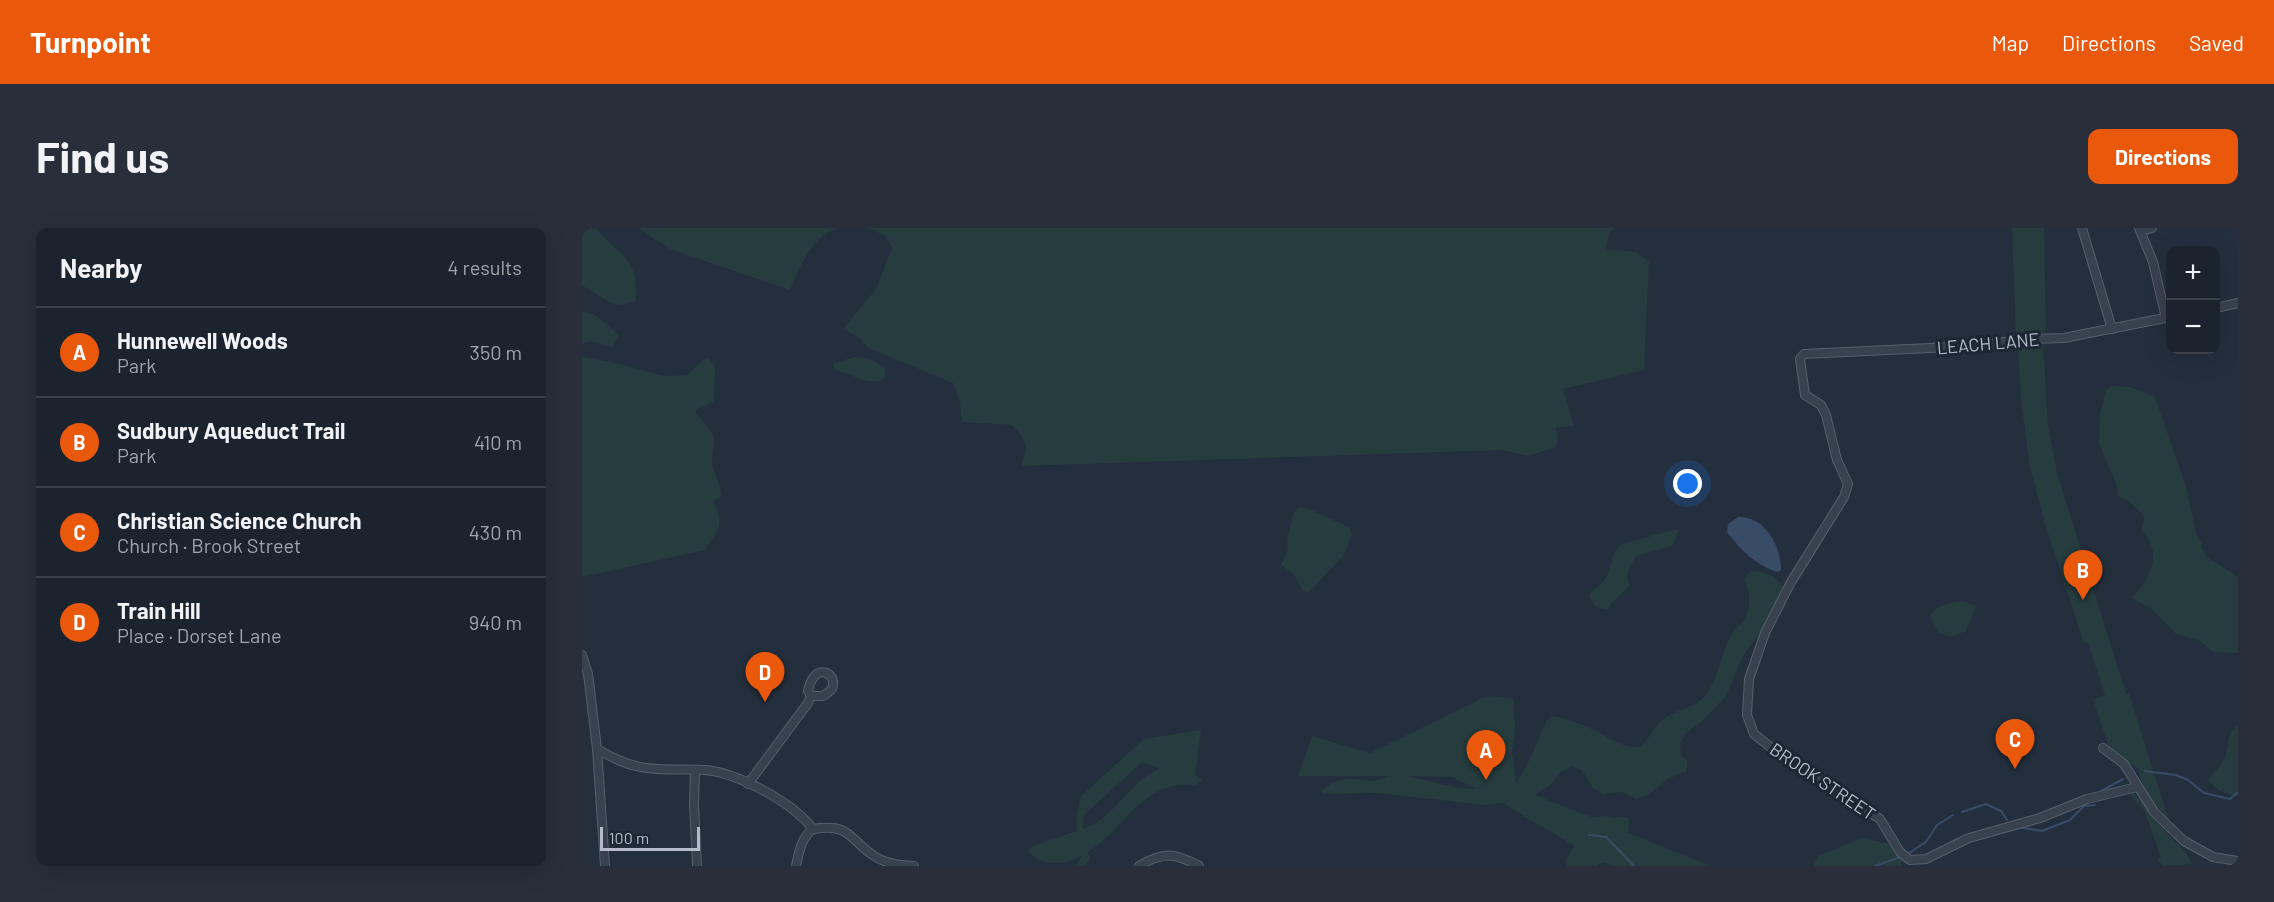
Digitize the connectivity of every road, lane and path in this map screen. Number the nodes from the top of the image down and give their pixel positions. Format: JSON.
{"nodes":[{"id":1,"x":2082,"y":228,"type":"edge"},
{"id":2,"x":2152,"y":228,"type":"edge"},
{"id":3,"x":2140,"y":230,"type":"edge"},
{"id":4,"x":2238,"y":303,"type":"edge"},
{"id":5,"x":2220,"y":307,"type":"edge"},
{"id":6,"x":2166,"y":311,"type":"edge"},
{"id":7,"x":2166,"y":318,"type":"edge"},
{"id":8,"x":2112,"y":329,"type":"junction"},
{"id":9,"x":1804,"y":354,"type":"joint"},
{"id":10,"x":582,"y":655,"type":"edge"},
{"id":11,"x":811,"y":696,"type":"junction"},
{"id":12,"x":2103,"y":748,"type":"dead end"},
{"id":13,"x":597,"y":750,"type":"junction"},
{"id":14,"x":695,"y":770,"type":"junction"},
{"id":15,"x":748,"y":784,"type":"junction"},
{"id":16,"x":2137,"y":788,"type":"junction"},
{"id":17,"x":813,"y":829,"type":"junction"},
{"id":18,"x":2238,"y":861,"type":"edge"},
{"id":19,"x":605,"y":866,"type":"edge"},
{"id":20,"x":697,"y":866,"type":"edge"},
{"id":21,"x":796,"y":866,"type":"edge"},
{"id":22,"x":914,"y":866,"type":"edge"},
{"id":23,"x":1140,"y":866,"type":"edge"},
{"id":24,"x":1199,"y":866,"type":"edge"}],
"edges":[{"from":1,"to":8,"type":"street"},
{"from":2,"to":3,"type":"street"},
{"from":3,"to":6,"type":"street"},
{"from":4,"to":5,"type":"street"},
{"from":7,"to":8,"type":"street","name":"LEACH LANE"},
{"from":8,"to":9,"type":"street","name":"LEACH LANE"},
{"from":9,"to":16,"type":"street","name":"BROOK STREET"},
{"from":10,"to":13,"type":"street"},
{"from":11,"to":11,"type":"street"},
{"from":11,"to":15,"type":"street"},
{"from":12,"to":16,"type":"street"},
{"from":13,"to":14,"type":"street"},
{"from":13,"to":19,"type":"street"},
{"from":14,"to":15,"type":"street"},
{"from":14,"to":20,"type":"street"},
{"from":15,"to":17,"type":"street"},
{"from":16,"to":18,"type":"street"},
{"from":17,"to":21,"type":"street"},
{"from":17,"to":22,"type":"street"},
{"from":23,"to":24,"type":"street"}]}
